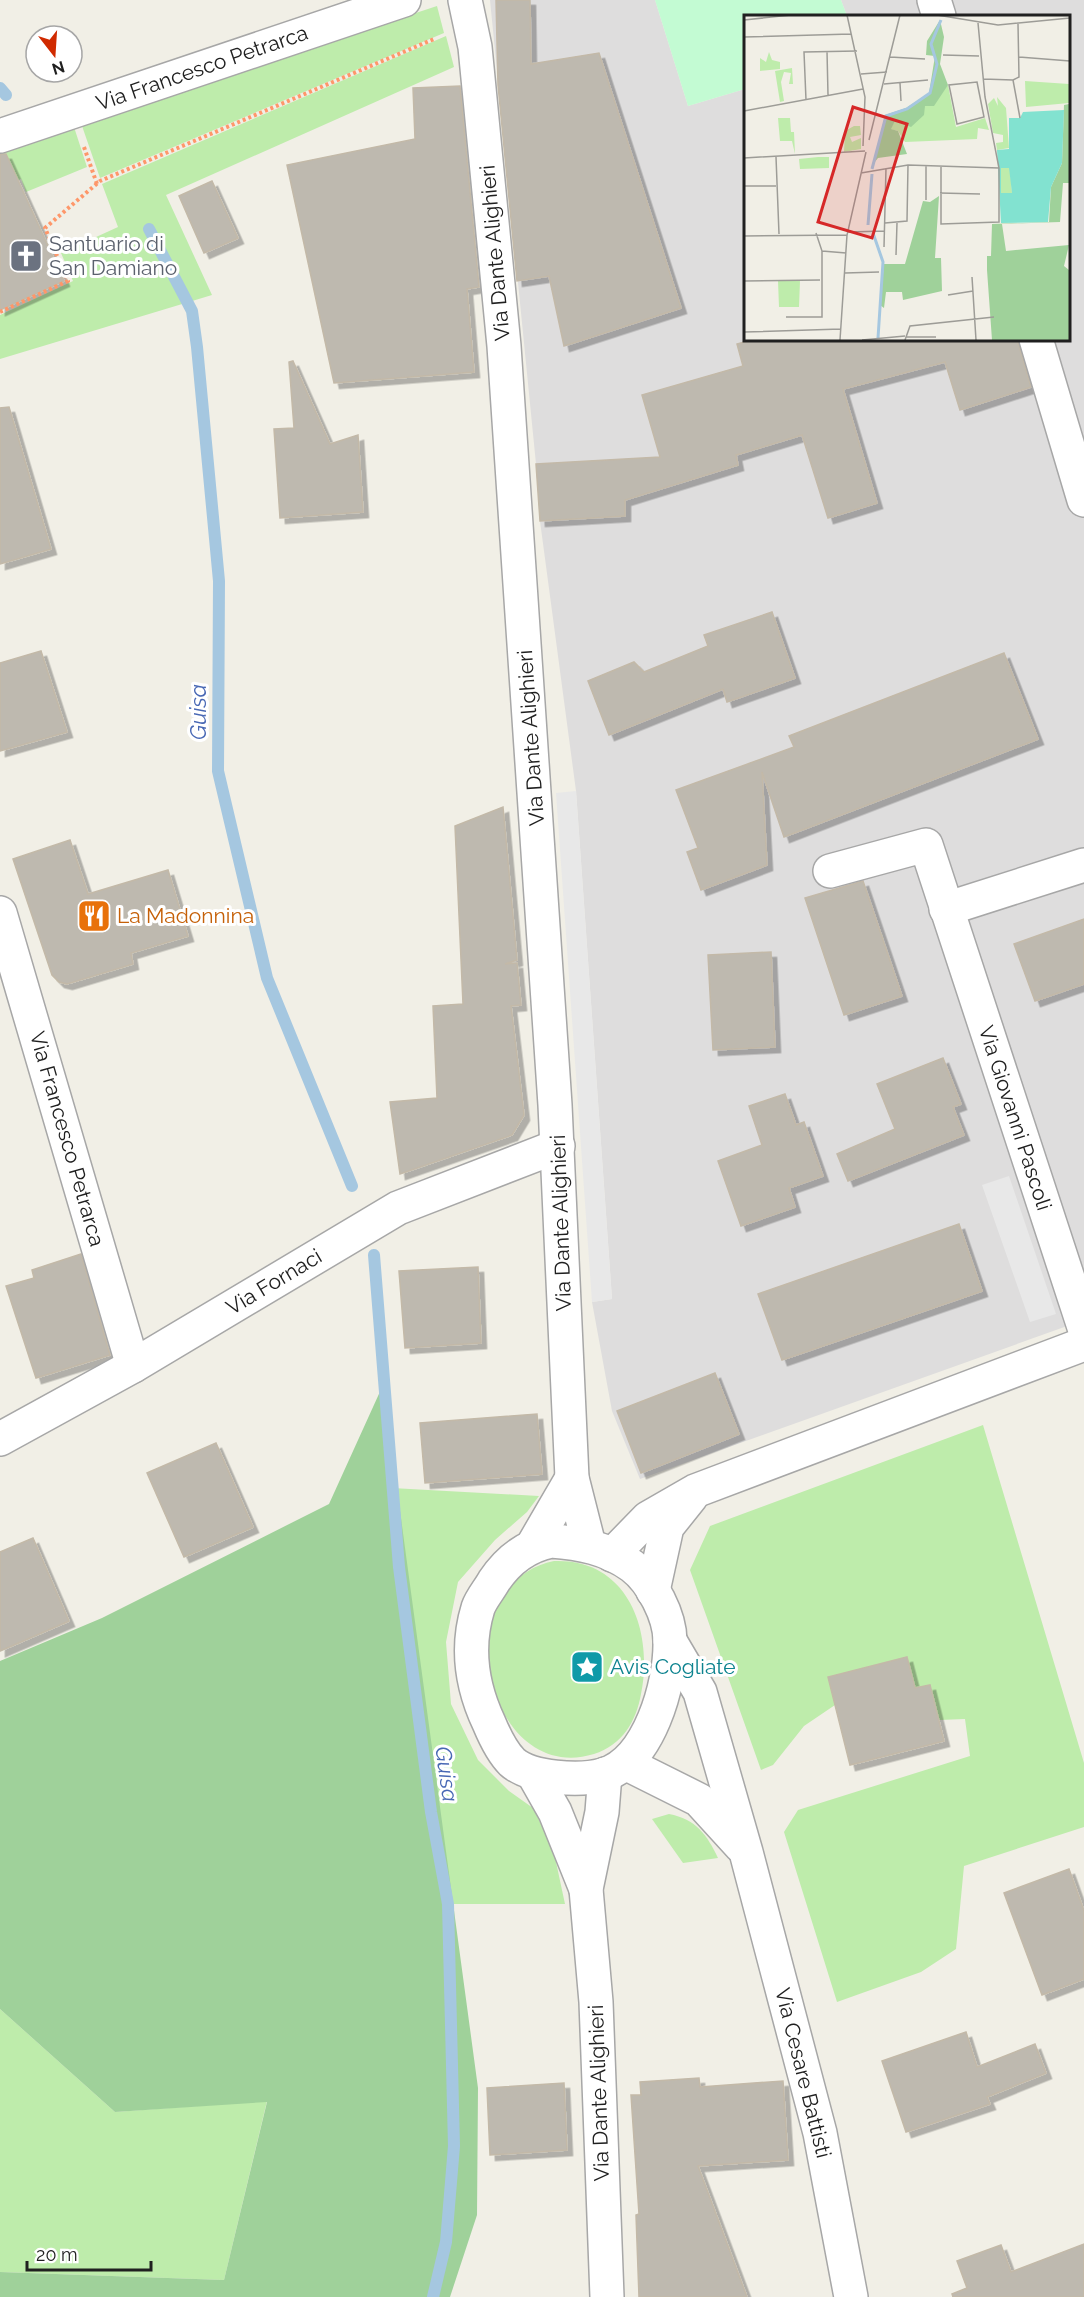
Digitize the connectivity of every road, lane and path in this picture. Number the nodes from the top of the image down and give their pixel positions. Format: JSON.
{"nodes":[{"id":1,"x":404,"y":0,"type":"edge"},
{"id":2,"x":465,"y":0,"type":"edge"},
{"id":3,"x":934,"y":0,"type":"edge"},
{"id":4,"x":939,"y":15,"type":"edge"},
{"id":5,"x":472,"y":33,"type":"junction"},
{"id":6,"x":0,"y":136,"type":"edge"},
{"id":7,"x":0,"y":312,"type":"edge"},
{"id":8,"x":1036,"y":340,"type":"edge"},
{"id":9,"x":1084,"y":500,"type":"edge"},
{"id":10,"x":1084,"y":865,"type":"edge"},
{"id":11,"x":830,"y":871,"type":"dead end"},
{"id":12,"x":946,"y":909,"type":"junction"},
{"id":13,"x":0,"y":913,"type":"edge"},
{"id":14,"x":558,"y":1146,"type":"junction"},
{"id":15,"x":1084,"y":1327,"type":"edge"},
{"id":16,"x":1084,"y":1344,"type":"edge"},
{"id":17,"x":133,"y":1366,"type":"junction"},
{"id":18,"x":0,"y":1439,"type":"edge"},
{"id":19,"x":572,"y":1478,"type":"junction"},
{"id":20,"x":695,"y":1491,"type":"junction"},
{"id":21,"x":533,"y":1545,"type":"junction"},
{"id":22,"x":600,"y":1550,"type":"junction"},
{"id":23,"x":653,"y":1590,"type":"junction"},
{"id":24,"x":670,"y":1641,"type":"junction"},
{"id":25,"x":616,"y":1769,"type":"junction"},
{"id":26,"x":534,"y":1775,"type":"junction"},
{"id":27,"x":746,"y":1852,"type":"junction"},
{"id":28,"x":586,"y":1889,"type":"junction"},
{"id":29,"x":607,"y":2297,"type":"edge"},
{"id":30,"x":851,"y":2297,"type":"edge"}],
"edges":[{"from":1,"to":6,"type":"street","name":"Via Francesco Petrarca"},
{"from":2,"to":5,"type":"street","name":"Via Dante Alighieri"},
{"from":3,"to":4,"type":"street"},
{"from":5,"to":7,"type":"path"},
{"from":5,"to":14,"type":"street","name":"Via Dante Alighieri"},
{"from":8,"to":9,"type":"street"},
{"from":10,"to":12,"type":"street"},
{"from":11,"to":12,"type":"street","name":"Via Giovanni Pascoli"},
{"from":12,"to":15,"type":"street","name":"Via Giovanni Pascoli"},
{"from":13,"to":17,"type":"street","name":"Via Francesco Petrarca"},
{"from":14,"to":17,"type":"street","name":"Via Fornaci"},
{"from":14,"to":19,"type":"street","name":"Via Dante Alighieri"},
{"from":16,"to":20,"type":"street"},
{"from":17,"to":18,"type":"street","name":"Via Fornaci"},
{"from":19,"to":21,"type":"street"},
{"from":19,"to":22,"type":"street","name":"Via Dante Alighieri"},
{"from":20,"to":22,"type":"street"},
{"from":20,"to":23,"type":"street"},
{"from":21,"to":22,"type":"street"},
{"from":21,"to":26,"type":"street"},
{"from":22,"to":23,"type":"street"},
{"from":23,"to":24,"type":"street"},
{"from":24,"to":25,"type":"street"},
{"from":24,"to":27,"type":"street","name":"Via Cesare Battisti"},
{"from":25,"to":26,"type":"street"},
{"from":25,"to":27,"type":"street","name":"Via Cesare Battisti"},
{"from":25,"to":28,"type":"street","name":"Via Dante Alighieri"},
{"from":26,"to":28,"type":"street","name":"Via Dante Alighieri"},
{"from":27,"to":30,"type":"street","name":"Via Cesare Battisti"},
{"from":28,"to":29,"type":"street","name":"Via Dante Alighieri"}]}
